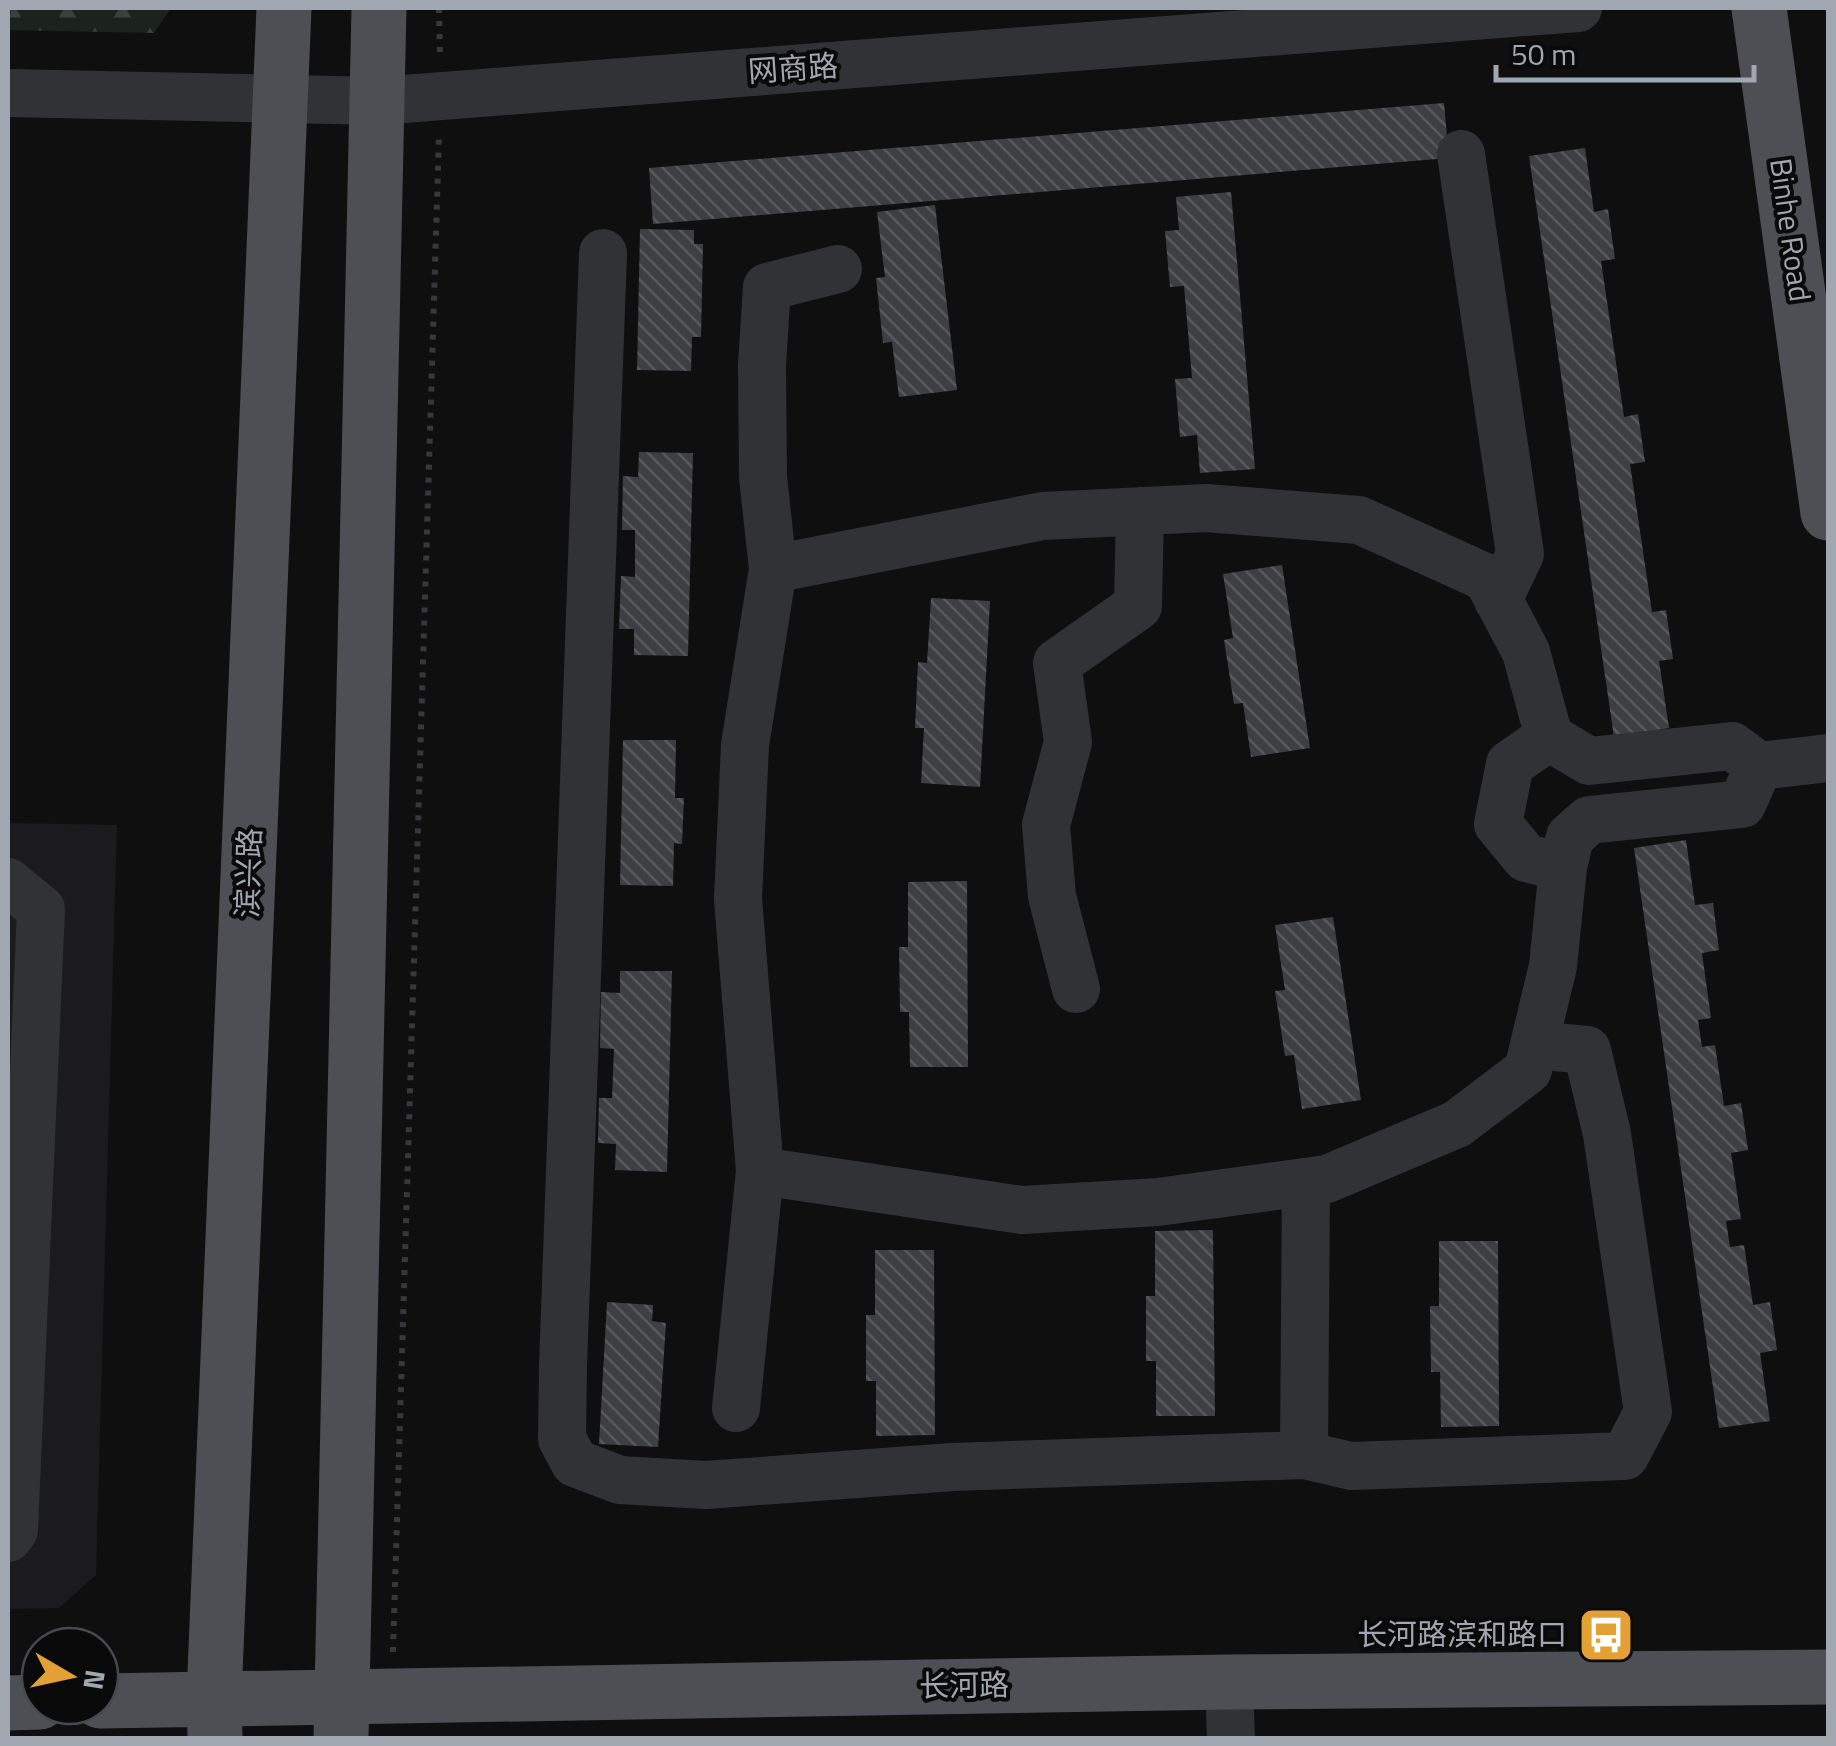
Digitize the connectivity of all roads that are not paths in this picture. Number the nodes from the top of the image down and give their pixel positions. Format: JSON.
{"nodes":[{"id":1,"x":284,"y":8,"type":"edge"},
{"id":2,"x":380,"y":8,"type":"edge"},
{"id":3,"x":1578,"y":8,"type":"edge"},
{"id":4,"x":1759,"y":8,"type":"edge"},
{"id":5,"x":8,"y":93,"type":"edge"},
{"id":6,"x":282,"y":99,"type":"junction"},
{"id":7,"x":378,"y":101,"type":"junction"},
{"id":8,"x":1461,"y":154,"type":"dead end"},
{"id":9,"x":604,"y":252,"type":"dead end"},
{"id":10,"x":838,"y":270,"type":"dead end"},
{"id":11,"x":1140,"y":512,"type":"junction"},
{"id":12,"x":1828,"y":512,"type":"edge"},
{"id":13,"x":773,"y":569,"type":"junction"},
{"id":14,"x":1498,"y":600,"type":"junction"},
{"id":15,"x":1549,"y":737,"type":"junction"},
{"id":16,"x":1828,"y":758,"type":"edge"},
{"id":17,"x":1759,"y":766,"type":"junction"},
{"id":18,"x":1564,"y":867,"type":"junction"},
{"id":19,"x":8,"y":882,"type":"edge"},
{"id":20,"x":1076,"y":989,"type":"dead end"},
{"id":21,"x":1534,"y":1045,"type":"junction"},
{"id":22,"x":760,"y":1171,"type":"junction"},
{"id":23,"x":1306,"y":1182,"type":"junction"},
{"id":24,"x":736,"y":1408,"type":"dead end"},
{"id":25,"x":1304,"y":1456,"type":"junction"},
{"id":26,"x":8,"y":1538,"type":"edge"},
{"id":27,"x":1828,"y":1677,"type":"edge"},
{"id":28,"x":1229,"y":1682,"type":"junction"},
{"id":29,"x":120,"y":1703,"type":"edge"},
{"id":30,"x":358,"y":1709,"type":"edge"},
{"id":31,"x":215,"y":1718,"type":"edge"},
{"id":32,"x":1231,"y":1738,"type":"edge"}],
"edges":[{"from":1,"to":6,"type":"main road","name":"滨兴路"},
{"from":2,"to":7,"type":"main road"},
{"from":3,"to":7,"type":"street","name":"网商路"},
{"from":4,"to":12,"type":"main road","name":"Binhe Road"},
{"from":5,"to":6,"type":"street","name":"网商路"},
{"from":6,"to":7,"type":"street","name":"网商路"},
{"from":6,"to":31,"type":"main road","name":"滨兴路"},
{"from":7,"to":30,"type":"main road"},
{"from":8,"to":14,"type":"street"},
{"from":9,"to":25,"type":"street"},
{"from":10,"to":13,"type":"street"},
{"from":11,"to":13,"type":"street"},
{"from":11,"to":14,"type":"street"},
{"from":11,"to":20,"type":"street"},
{"from":13,"to":22,"type":"street"},
{"from":14,"to":15,"type":"street"},
{"from":15,"to":17,"type":"street"},
{"from":15,"to":18,"type":"street"},
{"from":16,"to":17,"type":"street"},
{"from":17,"to":18,"type":"street"},
{"from":18,"to":21,"type":"street"},
{"from":19,"to":26,"type":"street"},
{"from":21,"to":23,"type":"street"},
{"from":21,"to":25,"type":"street"},
{"from":22,"to":23,"type":"street"},
{"from":22,"to":24,"type":"street"},
{"from":23,"to":25,"type":"street"},
{"from":27,"to":28,"type":"main road","name":"长河路"},
{"from":28,"to":30,"type":"main road","name":"长河路"},
{"from":28,"to":32,"type":"street"},
{"from":29,"to":31,"type":"main road","name":"长河路"},
{"from":30,"to":31,"type":"main road","name":"长河路"}]}
